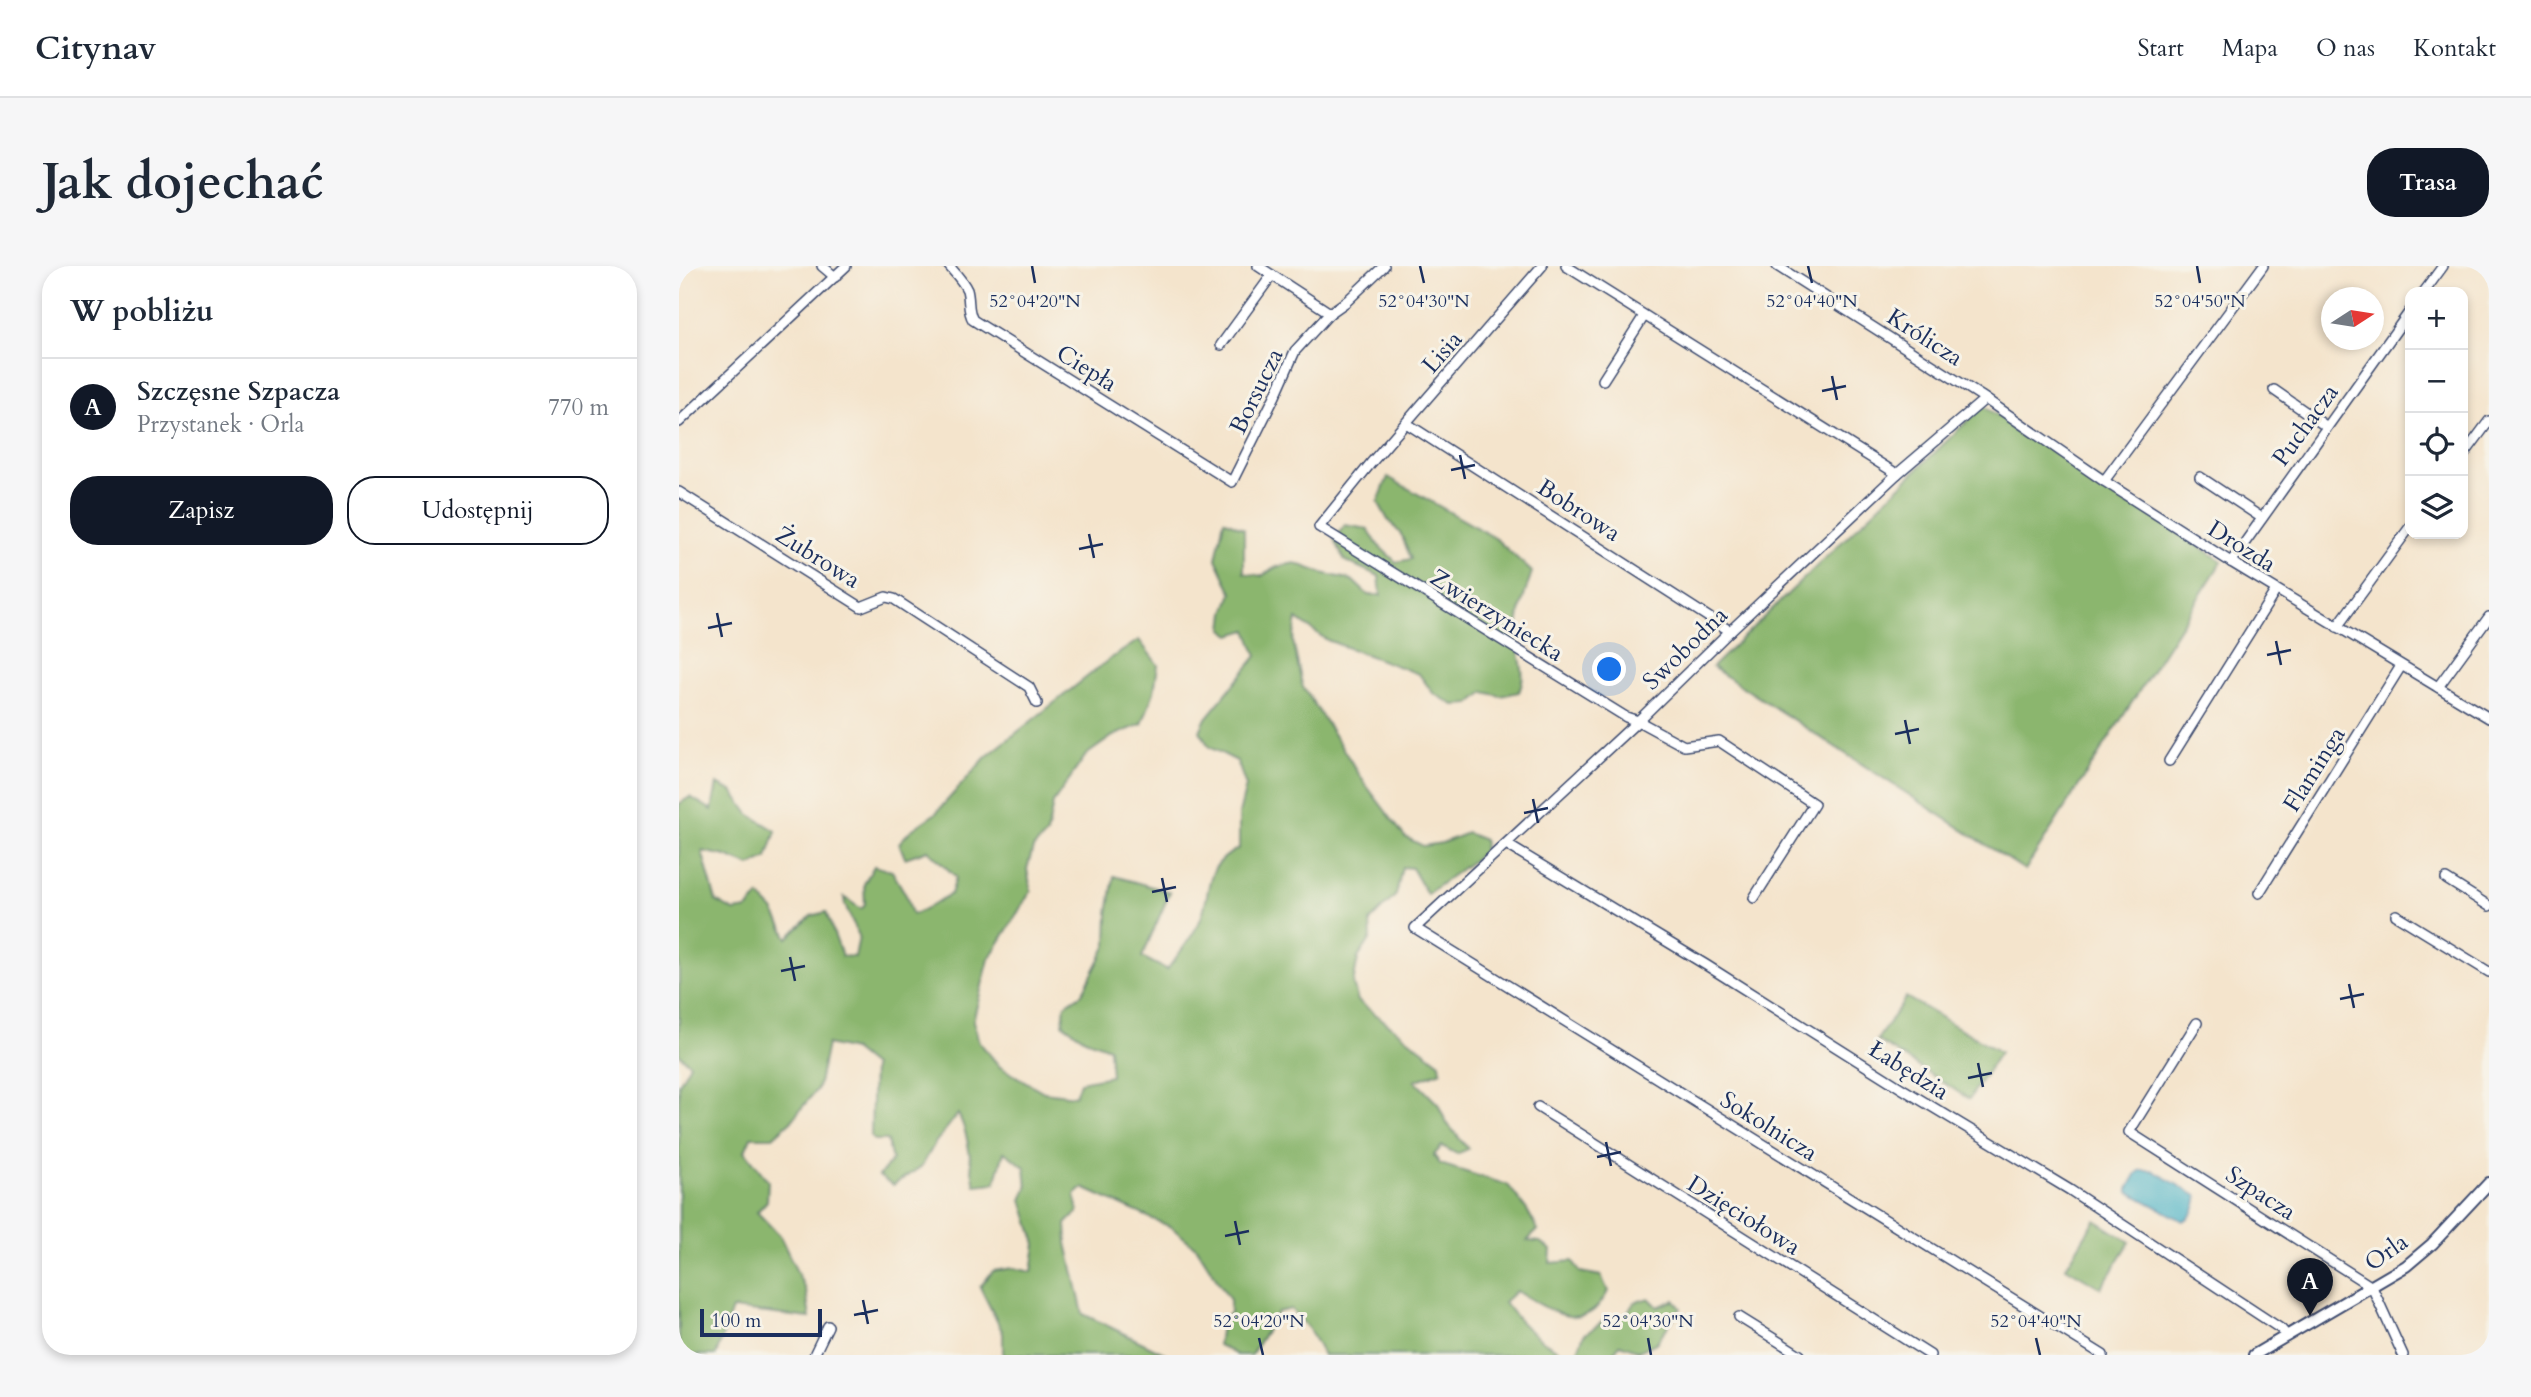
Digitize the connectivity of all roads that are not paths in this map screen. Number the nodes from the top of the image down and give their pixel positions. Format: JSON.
{"nodes":[{"id":1,"x":822,"y":266,"type":"edge"},
{"id":2,"x":846,"y":266,"type":"edge"},
{"id":3,"x":949,"y":266,"type":"edge"},
{"id":4,"x":1258,"y":266,"type":"edge"},
{"id":5,"x":1384,"y":266,"type":"edge"},
{"id":6,"x":1542,"y":266,"type":"edge"},
{"id":7,"x":1566,"y":266,"type":"edge"},
{"id":8,"x":1777,"y":266,"type":"edge"},
{"id":9,"x":2263,"y":266,"type":"edge"},
{"id":10,"x":2443,"y":266,"type":"edge"},
{"id":11,"x":1272,"y":275,"type":"junction"},
{"id":12,"x":835,"y":277,"type":"junction"},
{"id":13,"x":2428,"y":287,"type":"edge"},
{"id":14,"x":1330,"y":313,"type":"junction"},
{"id":15,"x":1644,"y":316,"type":"junction"},
{"id":16,"x":2405,"y":318,"type":"edge"},
{"id":17,"x":1221,"y":345,"type":"dead end"},
{"id":18,"x":1602,"y":380,"type":"dead end"},
{"id":19,"x":2274,"y":390,"type":"dead end"},
{"id":20,"x":1983,"y":397,"type":"junction"},
{"id":21,"x":2489,"y":421,"type":"edge"},
{"id":22,"x":679,"y":422,"type":"edge"},
{"id":23,"x":1406,"y":423,"type":"junction"},
{"id":24,"x":2327,"y":427,"type":"junction"},
{"id":25,"x":2468,"y":449,"type":"edge"},
{"id":26,"x":1371,"y":463,"type":"joint"},
{"id":27,"x":1897,"y":474,"type":"junction"},
{"id":28,"x":2200,"y":477,"type":"dead end"},
{"id":29,"x":2105,"y":481,"type":"junction"},
{"id":30,"x":1232,"y":482,"type":"joint"},
{"id":31,"x":679,"y":492,"type":"edge"},
{"id":32,"x":2262,"y":518,"type":"junction"},
{"id":33,"x":2405,"y":534,"type":"edge"},
{"id":34,"x":2231,"y":562,"type":"junction"},
{"id":35,"x":2276,"y":590,"type":"junction"},
{"id":36,"x":2489,"y":617,"type":"edge"},
{"id":37,"x":2337,"y":627,"type":"junction"},
{"id":38,"x":1730,"y":631,"type":"junction"},
{"id":39,"x":2401,"y":666,"type":"junction"},
{"id":40,"x":2438,"y":687,"type":"junction"},
{"id":41,"x":1037,"y":703,"type":"dead end"},
{"id":42,"x":2489,"y":718,"type":"edge"},
{"id":43,"x":1638,"y":721,"type":"junction"},
{"id":44,"x":2169,"y":761,"type":"dead end"},
{"id":45,"x":1506,"y":844,"type":"junction"},
{"id":46,"x":2447,"y":879,"type":"dead end"},
{"id":47,"x":2259,"y":893,"type":"dead end"},
{"id":48,"x":1754,"y":898,"type":"dead end"},
{"id":49,"x":2489,"y":906,"type":"edge"},
{"id":50,"x":2396,"y":915,"type":"dead end"},
{"id":51,"x":1415,"y":928,"type":"joint"},
{"id":52,"x":2489,"y":972,"type":"edge"},
{"id":53,"x":2197,"y":1023,"type":"dead end"},
{"id":54,"x":1538,"y":1107,"type":"dead end"},
{"id":55,"x":2489,"y":1183,"type":"edge"},
{"id":56,"x":2372,"y":1287,"type":"junction"},
{"id":57,"x":1739,"y":1317,"type":"dead end"},
{"id":58,"x":828,"y":1326,"type":"dead end"},
{"id":59,"x":2287,"y":1336,"type":"junction"},
{"id":60,"x":1785,"y":1351,"type":"edge"},
{"id":61,"x":814,"y":1355,"type":"edge"},
{"id":62,"x":1800,"y":1355,"type":"edge"},
{"id":63,"x":1930,"y":1355,"type":"edge"},
{"id":64,"x":2103,"y":1355,"type":"edge"},
{"id":65,"x":2254,"y":1355,"type":"edge"},
{"id":66,"x":2403,"y":1355,"type":"edge"}],
"edges":[{"from":1,"to":12,"type":"street"},
{"from":2,"to":12,"type":"street"},
{"from":3,"to":30,"type":"street","name":"Ciepła"},
{"from":4,"to":11,"type":"street"},
{"from":5,"to":14,"type":"street","name":"Borsucza"},
{"from":6,"to":23,"type":"street","name":"Lisia"},
{"from":7,"to":15,"type":"street"},
{"from":8,"to":20,"type":"street","name":"Królicza"},
{"from":9,"to":29,"type":"street"},
{"from":10,"to":13,"type":"street"},
{"from":11,"to":14,"type":"street"},
{"from":11,"to":17,"type":"street"},
{"from":12,"to":22,"type":"street"},
{"from":14,"to":30,"type":"street","name":"Borsucza"},
{"from":15,"to":18,"type":"street"},
{"from":15,"to":27,"type":"street"},
{"from":16,"to":24,"type":"street","name":"Puchacza"},
{"from":19,"to":24,"type":"street"},
{"from":20,"to":27,"type":"street","name":"Swobodna"},
{"from":20,"to":29,"type":"street","name":"Drozda"},
{"from":21,"to":25,"type":"street"},
{"from":23,"to":26,"type":"street","name":"Lisia"},
{"from":23,"to":38,"type":"street","name":"Bobrowa"},
{"from":24,"to":32,"type":"street","name":"Puchacza"},
{"from":26,"to":43,"type":"street","name":"Zwierzyniecka"},
{"from":27,"to":38,"type":"street","name":"Swobodna"},
{"from":28,"to":32,"type":"street"},
{"from":29,"to":34,"type":"street","name":"Drozda"},
{"from":31,"to":41,"type":"street","name":"Żubrowa"},
{"from":32,"to":34,"type":"street","name":"Puchacza"},
{"from":33,"to":37,"type":"street"},
{"from":34,"to":35,"type":"street","name":"Drozda"},
{"from":35,"to":37,"type":"street","name":"Drozda"},
{"from":35,"to":44,"type":"street"},
{"from":36,"to":40,"type":"street"},
{"from":37,"to":39,"type":"street","name":"Drozda"},
{"from":38,"to":43,"type":"street","name":"Swobodna"},
{"from":39,"to":40,"type":"street","name":"Drozda"},
{"from":39,"to":47,"type":"street","name":"Flaminga"},
{"from":40,"to":42,"type":"street","name":"Drozda"},
{"from":43,"to":45,"type":"street","name":"Swobodna"},
{"from":43,"to":48,"type":"street","name":"Zwierzyniecka"},
{"from":45,"to":51,"type":"street","name":"Swobodna"},
{"from":45,"to":59,"type":"street","name":"Łabędzia"},
{"from":46,"to":49,"type":"street"},
{"from":50,"to":52,"type":"street"},
{"from":51,"to":64,"type":"street","name":"Sokolnicza"},
{"from":53,"to":56,"type":"street","name":"Szpacza"},
{"from":54,"to":63,"type":"street","name":"Dzięciołowa"},
{"from":55,"to":56,"type":"street","name":"Orla"},
{"from":56,"to":59,"type":"street","name":"Orla"},
{"from":56,"to":66,"type":"street"},
{"from":57,"to":60,"type":"street"},
{"from":58,"to":61,"type":"street"},
{"from":59,"to":65,"type":"street","name":"Orla"},
{"from":60,"to":62,"type":"street"}]}
